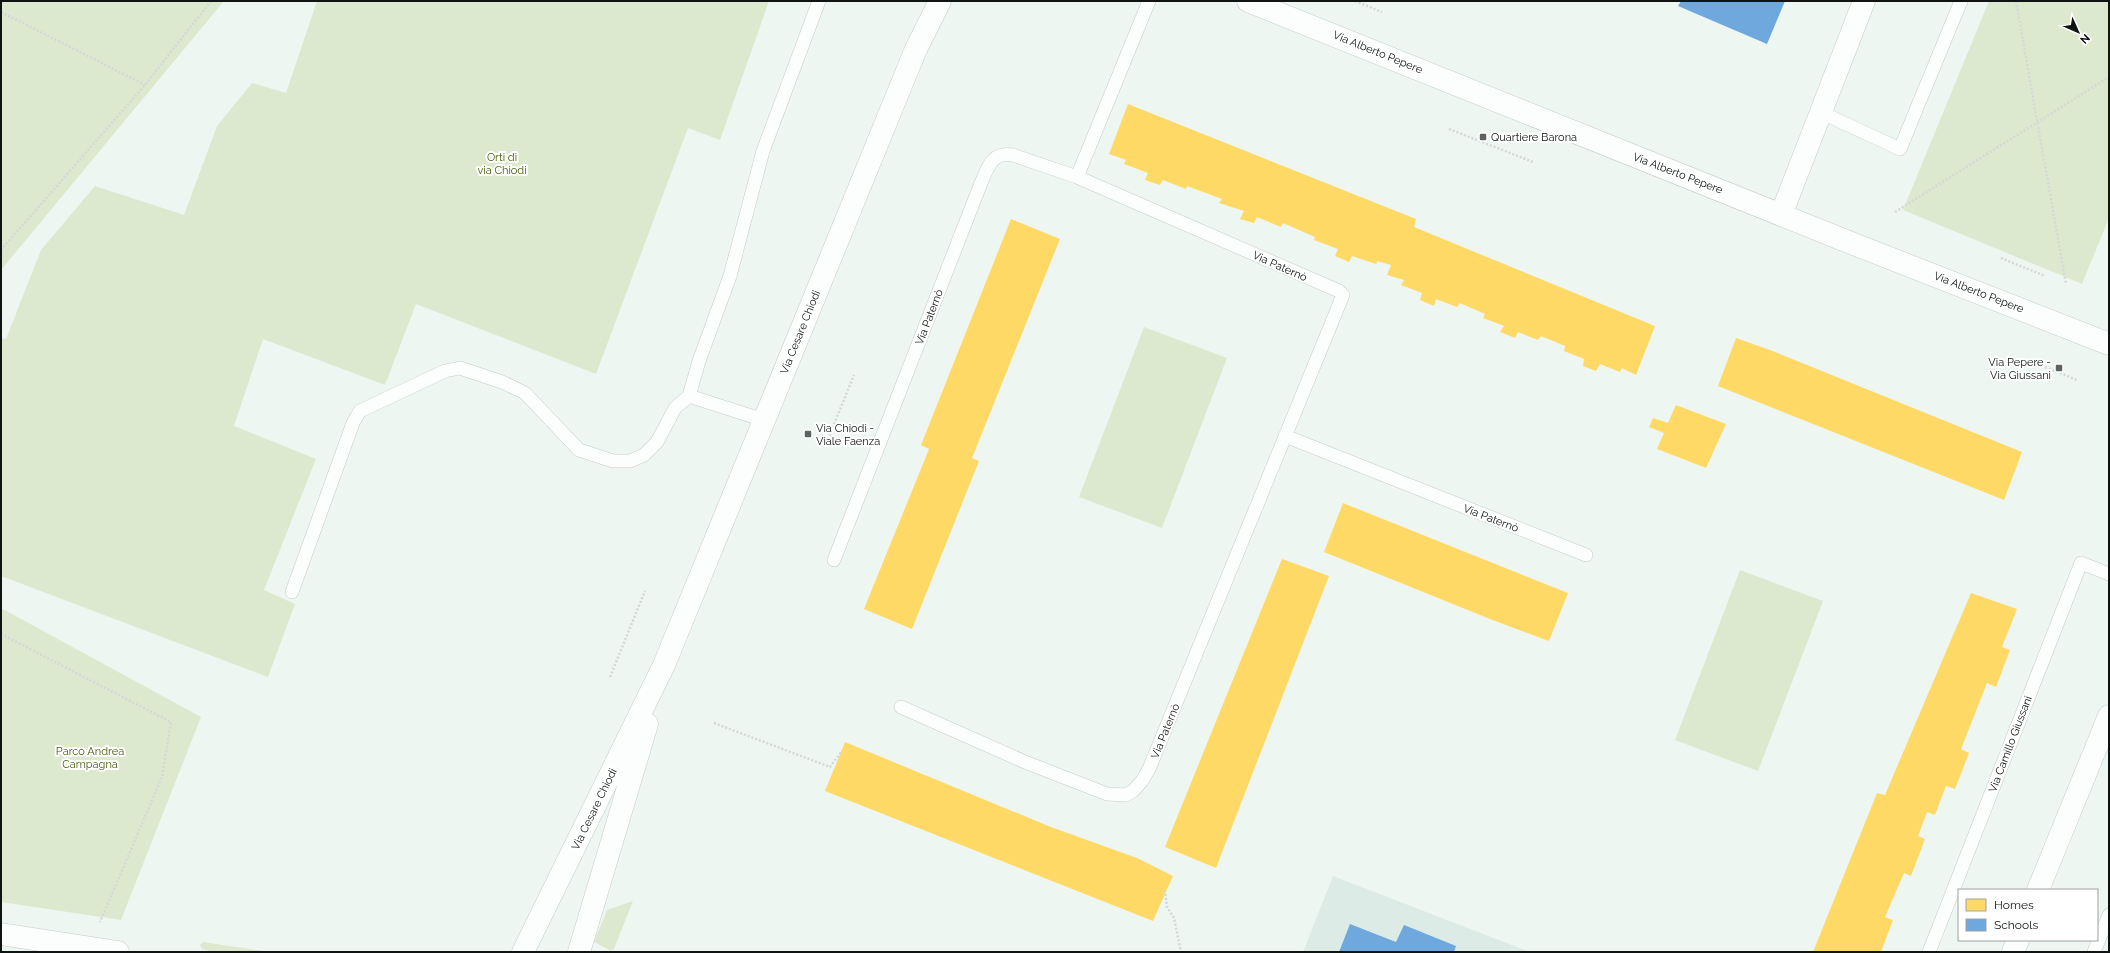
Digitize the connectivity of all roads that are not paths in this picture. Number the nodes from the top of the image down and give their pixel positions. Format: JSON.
{"nodes":[{"id":1,"x":819,"y":1,"type":"edge"},
{"id":2,"x":940,"y":1,"type":"edge"},
{"id":3,"x":1149,"y":1,"type":"edge"},
{"id":4,"x":1248,"y":1,"type":"edge"},
{"id":5,"x":1864,"y":1,"type":"edge"},
{"id":6,"x":1960,"y":1,"type":"edge"},
{"id":7,"x":1820,"y":112,"type":"junction"},
{"id":8,"x":1077,"y":177,"type":"junction"},
{"id":9,"x":1781,"y":215,"type":"junction"},
{"id":10,"x":2109,"y":344,"type":"edge"},
{"id":11,"x":689,"y":396,"type":"junction"},
{"id":12,"x":764,"y":420,"type":"junction"},
{"id":13,"x":1285,"y":436,"type":"junction"},
{"id":14,"x":1586,"y":555,"type":"dead end"},
{"id":15,"x":834,"y":560,"type":"dead end"},
{"id":16,"x":2109,"y":574,"type":"edge"},
{"id":17,"x":292,"y":592,"type":"dead end"},
{"id":18,"x":664,"y":665,"type":"junction"},
{"id":19,"x":901,"y":707,"type":"dead end"},
{"id":20,"x":2109,"y":716,"type":"edge"},
{"id":21,"x":2038,"y":889,"type":"edge"},
{"id":22,"x":2109,"y":916,"type":"edge"},
{"id":23,"x":1,"y":934,"type":"edge"},
{"id":24,"x":2018,"y":941,"type":"edge"},
{"id":25,"x":118,"y":952,"type":"edge"},
{"id":26,"x":523,"y":952,"type":"edge"},
{"id":27,"x":579,"y":952,"type":"edge"},
{"id":28,"x":1929,"y":952,"type":"edge"},
{"id":29,"x":2013,"y":952,"type":"edge"},
{"id":30,"x":2094,"y":952,"type":"edge"}],
"edges":[{"from":1,"to":11,"type":"lane"},
{"from":2,"to":12,"type":"street","name":"Via Cesare Chiodi"},
{"from":3,"to":8,"type":"lane"},
{"from":4,"to":9,"type":"street","name":"Via Alberto Pepere"},
{"from":5,"to":7,"type":"street"},
{"from":6,"to":7,"type":"lane"},
{"from":7,"to":9,"type":"street"},
{"from":8,"to":13,"type":"lane","name":"Via Paternò"},
{"from":8,"to":15,"type":"lane","name":"Via Paternò"},
{"from":9,"to":10,"type":"street","name":"Via Alberto Pepere"},
{"from":11,"to":12,"type":"lane"},
{"from":11,"to":17,"type":"lane"},
{"from":12,"to":18,"type":"street","name":"Via Cesare Chiodi"},
{"from":13,"to":14,"type":"lane","name":"Via Paternò"},
{"from":13,"to":19,"type":"lane","name":"Via Paternò"},
{"from":16,"to":28,"type":"lane","name":"Via Camillo Giussani"},
{"from":18,"to":26,"type":"street","name":"Via Cesare Chiodi"},
{"from":18,"to":27,"type":"street","name":"Via Cesare Chiodi"},
{"from":20,"to":21,"type":"street"},
{"from":22,"to":30,"type":"lane"},
{"from":23,"to":25,"type":"street"},
{"from":24,"to":29,"type":"street"}]}
